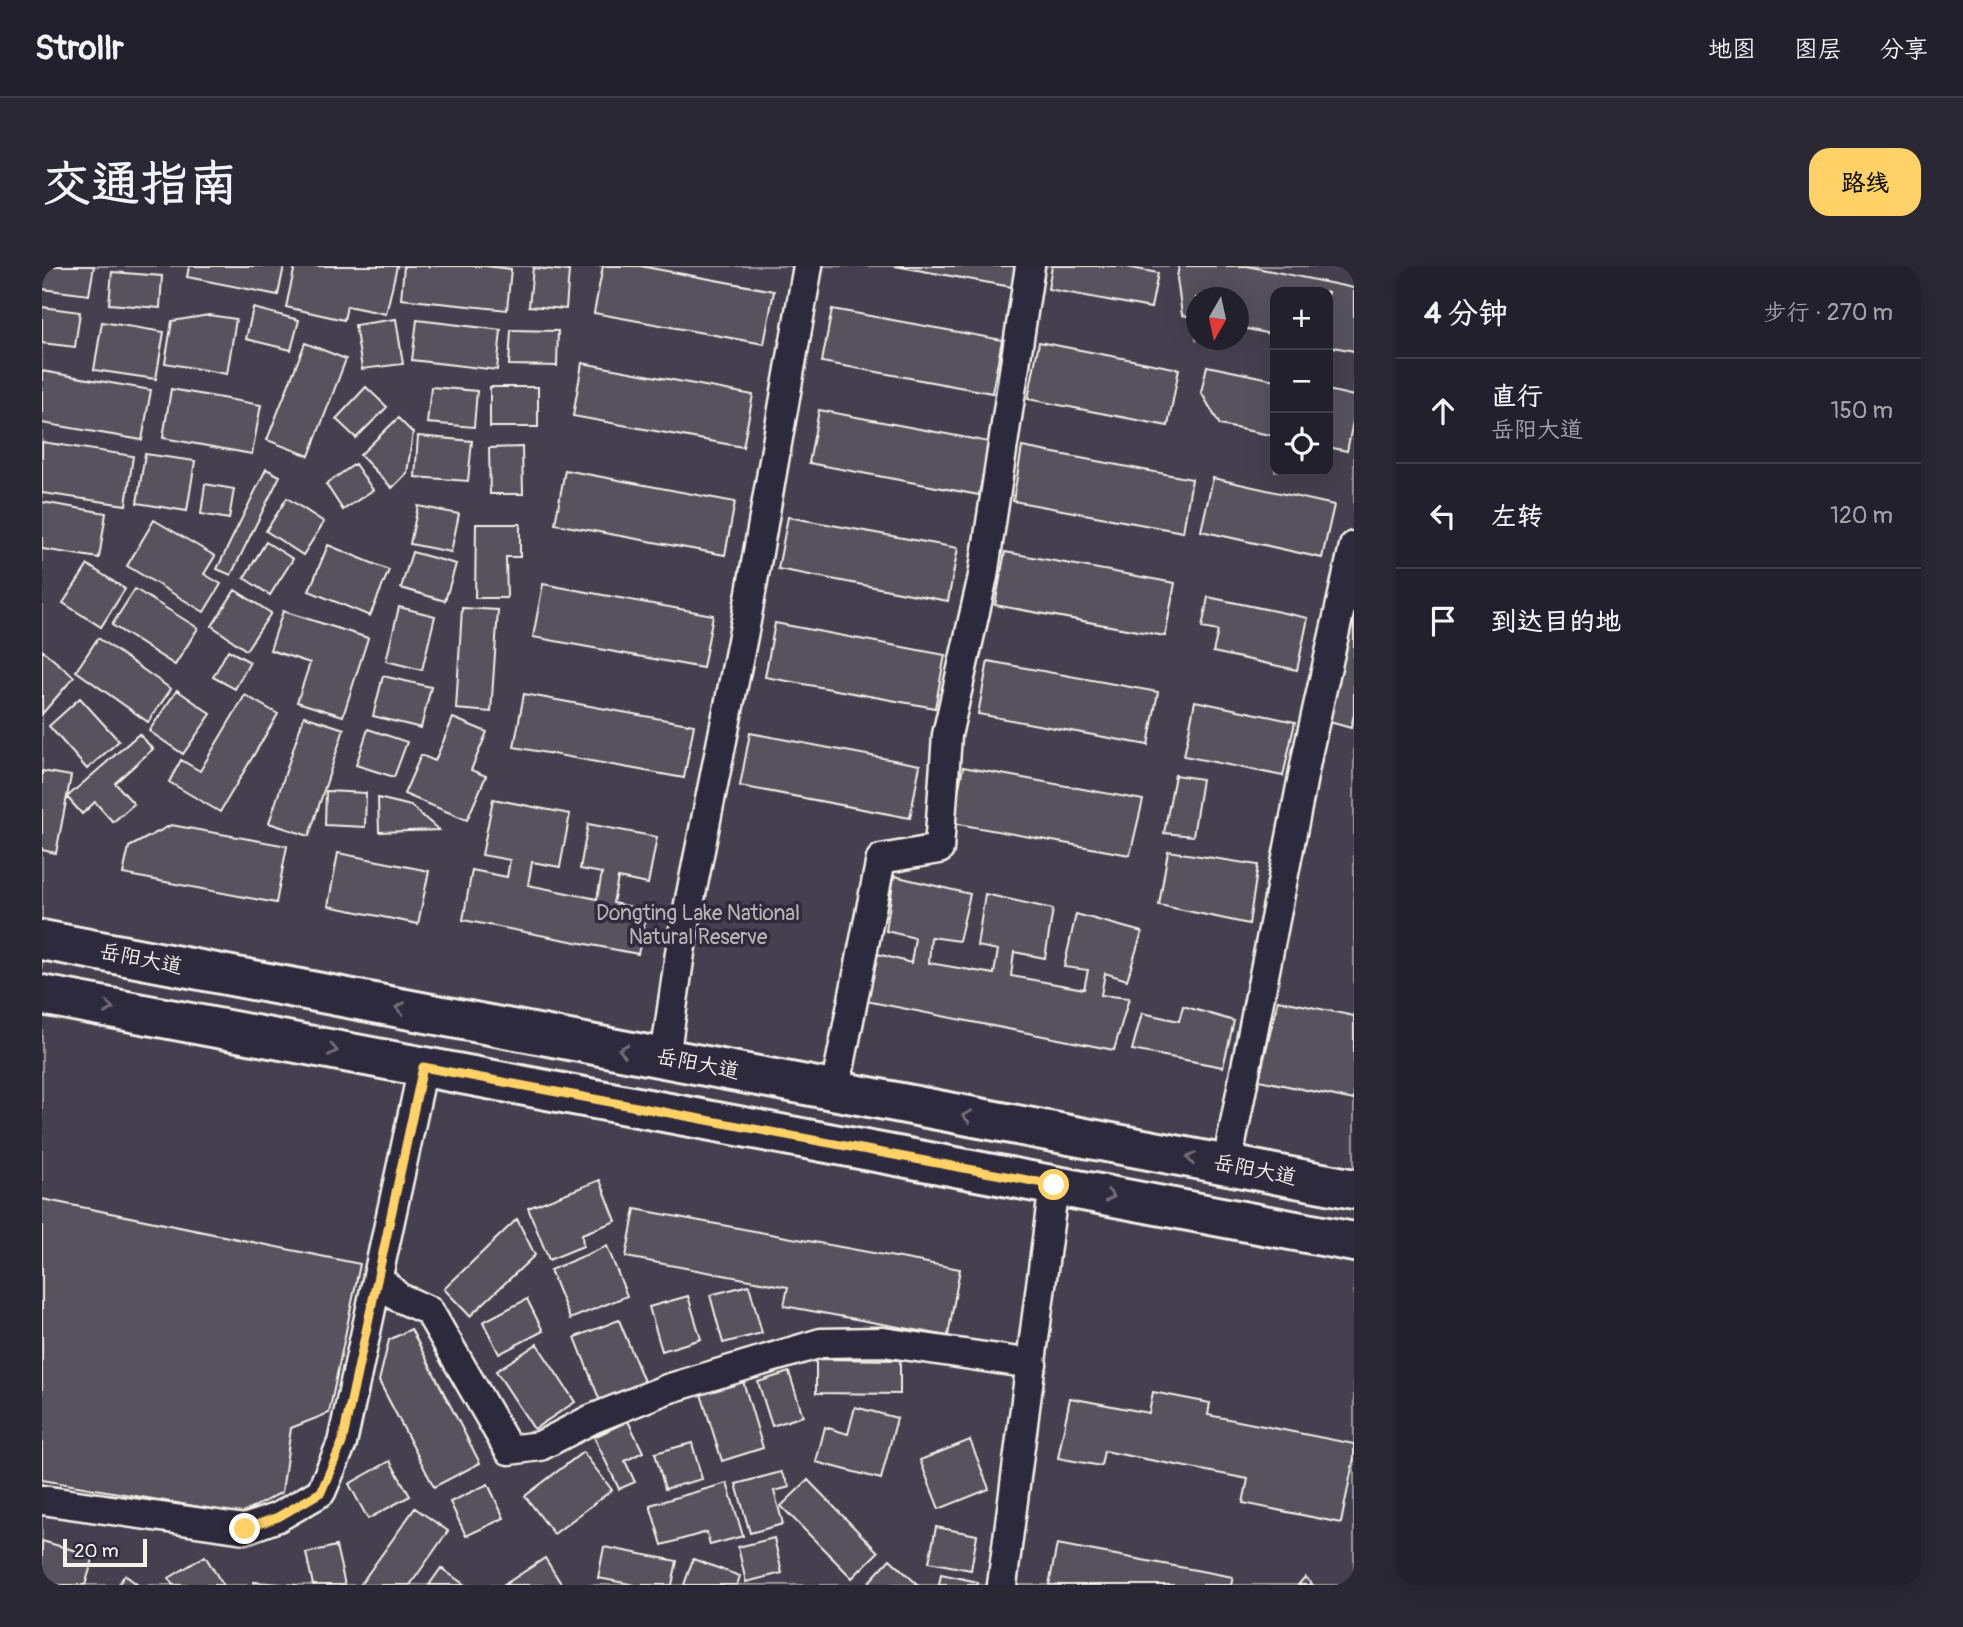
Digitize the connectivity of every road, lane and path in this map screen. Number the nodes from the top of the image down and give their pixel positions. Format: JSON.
{"nodes":[{"id":1,"x":808,"y":266,"type":"edge"},
{"id":2,"x":1030,"y":266,"type":"edge"},
{"id":3,"x":1354,"y":546,"type":"edge"},
{"id":4,"x":42,"y":940,"type":"edge"},
{"id":5,"x":42,"y":995,"type":"edge"},
{"id":6,"x":666,"y":1058,"type":"junction"},
{"id":7,"x":423,"y":1067,"type":"junction"},
{"id":8,"x":835,"y":1090,"type":"junction"},
{"id":9,"x":1227,"y":1164,"type":"junction"},
{"id":10,"x":1054,"y":1185,"type":"junction"},
{"id":11,"x":1354,"y":1189,"type":"edge"},
{"id":12,"x":1354,"y":1242,"type":"edge"},
{"id":13,"x":378,"y":1278,"type":"junction"},
{"id":14,"x":1032,"y":1364,"type":"junction"},
{"id":15,"x":42,"y":1500,"type":"edge"},
{"id":16,"x":1002,"y":1585,"type":"edge"}],
"edges":[{"from":1,"to":6,"type":"street"},
{"from":2,"to":8,"type":"street"},
{"from":3,"to":9,"type":"street"},
{"from":6,"to":4,"type":"main road","name":"岳阳大道","one_way":true},
{"from":5,"to":7,"type":"main road","one_way":true},
{"from":6,"to":8,"type":"main road","name":"岳阳大道"},
{"from":7,"to":10,"type":"main road"},
{"from":7,"to":13,"type":"street"},
{"from":9,"to":8,"type":"main road","name":"岳阳大道","one_way":true},
{"from":9,"to":11,"type":"main road","name":"岳阳大道"},
{"from":10,"to":12,"type":"main road","one_way":true},
{"from":10,"to":14,"type":"street"},
{"from":13,"to":14,"type":"street"},
{"from":13,"to":15,"type":"street"},
{"from":14,"to":16,"type":"street"}]}
